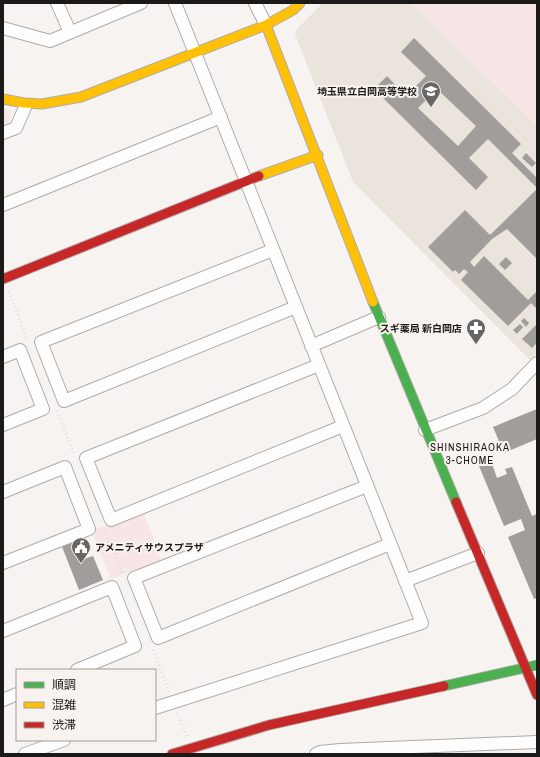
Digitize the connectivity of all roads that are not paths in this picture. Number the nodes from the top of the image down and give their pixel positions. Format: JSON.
{"nodes":[{"id":1,"x":57,"y":3,"type":"edge"},
{"id":2,"x":141,"y":3,"type":"edge"},
{"id":3,"x":175,"y":3,"type":"edge"},
{"id":4,"x":255,"y":3,"type":"edge"},
{"id":5,"x":300,"y":3,"type":"edge"},
{"id":6,"x":266,"y":25,"type":"junction"},
{"id":7,"x":3,"y":28,"type":"edge"},
{"id":8,"x":70,"y":32,"type":"junction"},
{"id":9,"x":195,"y":52,"type":"junction"},
{"id":10,"x":3,"y":99,"type":"edge"},
{"id":11,"x":26,"y":105,"type":"junction"},
{"id":12,"x":221,"y":118,"type":"junction"},
{"id":13,"x":3,"y":133,"type":"edge"},
{"id":14,"x":318,"y":155,"type":"junction"},
{"id":15,"x":246,"y":182,"type":"junction"},
{"id":16,"x":3,"y":205,"type":"edge"},
{"id":17,"x":273,"y":250,"type":"junction"},
{"id":18,"x":3,"y":279,"type":"edge"},
{"id":19,"x":296,"y":307,"type":"junction"},
{"id":20,"x":379,"y":317,"type":"junction"},
{"id":21,"x":312,"y":346,"type":"junction"},
{"id":22,"x":3,"y":357,"type":"edge"},
{"id":23,"x":537,"y":363,"type":"edge"},
{"id":24,"x":319,"y":364,"type":"junction"},
{"id":25,"x":3,"y":425,"type":"edge"},
{"id":26,"x":343,"y":426,"type":"junction"},
{"id":27,"x":425,"y":430,"type":"junction"},
{"id":28,"x":367,"y":486,"type":"junction"},
{"id":29,"x":3,"y":492,"type":"edge"},
{"id":30,"x":390,"y":544,"type":"junction"},
{"id":31,"x":478,"y":553,"type":"junction"},
{"id":32,"x":3,"y":563,"type":"edge"},
{"id":33,"x":405,"y":581,"type":"junction"},
{"id":34,"x":3,"y":631,"type":"edge"},
{"id":35,"x":537,"y":665,"type":"edge"},
{"id":36,"x":524,"y":667,"type":"junction"},
{"id":37,"x":79,"y":669,"type":"edge"},
{"id":38,"x":16,"y":694,"type":"edge"},
{"id":39,"x":537,"y":695,"type":"edge"},
{"id":40,"x":3,"y":700,"type":"edge"},
{"id":41,"x":156,"y":708,"type":"edge"},
{"id":42,"x":61,"y":741,"type":"edge"},
{"id":43,"x":537,"y":742,"type":"edge"},
{"id":44,"x":448,"y":750,"type":"edge"},
{"id":45,"x":341,"y":752,"type":"edge"},
{"id":46,"x":25,"y":754,"type":"edge"},
{"id":47,"x":172,"y":754,"type":"edge"},
{"id":48,"x":316,"y":754,"type":"edge"}],
"edges":[{"from":1,"to":8,"type":"street"},
{"from":2,"to":8,"type":"street"},
{"from":3,"to":9,"type":"street"},
{"from":4,"to":6,"type":"street"},
{"from":5,"to":6,"type":"street"},
{"from":6,"to":9,"type":"street"},
{"from":6,"to":14,"type":"street"},
{"from":7,"to":8,"type":"street"},
{"from":9,"to":11,"type":"street"},
{"from":9,"to":12,"type":"street"},
{"from":10,"to":11,"type":"street"},
{"from":11,"to":13,"type":"street"},
{"from":12,"to":15,"type":"street"},
{"from":12,"to":16,"type":"street"},
{"from":14,"to":15,"type":"street"},
{"from":14,"to":20,"type":"street"},
{"from":15,"to":17,"type":"street"},
{"from":15,"to":18,"type":"street"},
{"from":17,"to":19,"type":"street"},
{"from":17,"to":19,"type":"street"},
{"from":19,"to":21,"type":"street"},
{"from":20,"to":21,"type":"street"},
{"from":20,"to":27,"type":"street"},
{"from":21,"to":24,"type":"street"},
{"from":22,"to":25,"type":"street"},
{"from":23,"to":27,"type":"street"},
{"from":24,"to":26,"type":"street"},
{"from":24,"to":26,"type":"street"},
{"from":26,"to":28,"type":"street"},
{"from":27,"to":31,"type":"street"},
{"from":28,"to":30,"type":"street"},
{"from":28,"to":30,"type":"street"},
{"from":29,"to":32,"type":"street"},
{"from":30,"to":33,"type":"street"},
{"from":31,"to":33,"type":"street"},
{"from":31,"to":36,"type":"street"},
{"from":33,"to":41,"type":"street"},
{"from":34,"to":37,"type":"street"},
{"from":35,"to":36,"type":"street"},
{"from":36,"to":39,"type":"street"},
{"from":36,"to":47,"type":"street"},
{"from":38,"to":40,"type":"street"},
{"from":42,"to":46,"type":"street"},
{"from":43,"to":44,"type":"street"},
{"from":44,"to":45,"type":"street"},
{"from":45,"to":48,"type":"street"}]}
